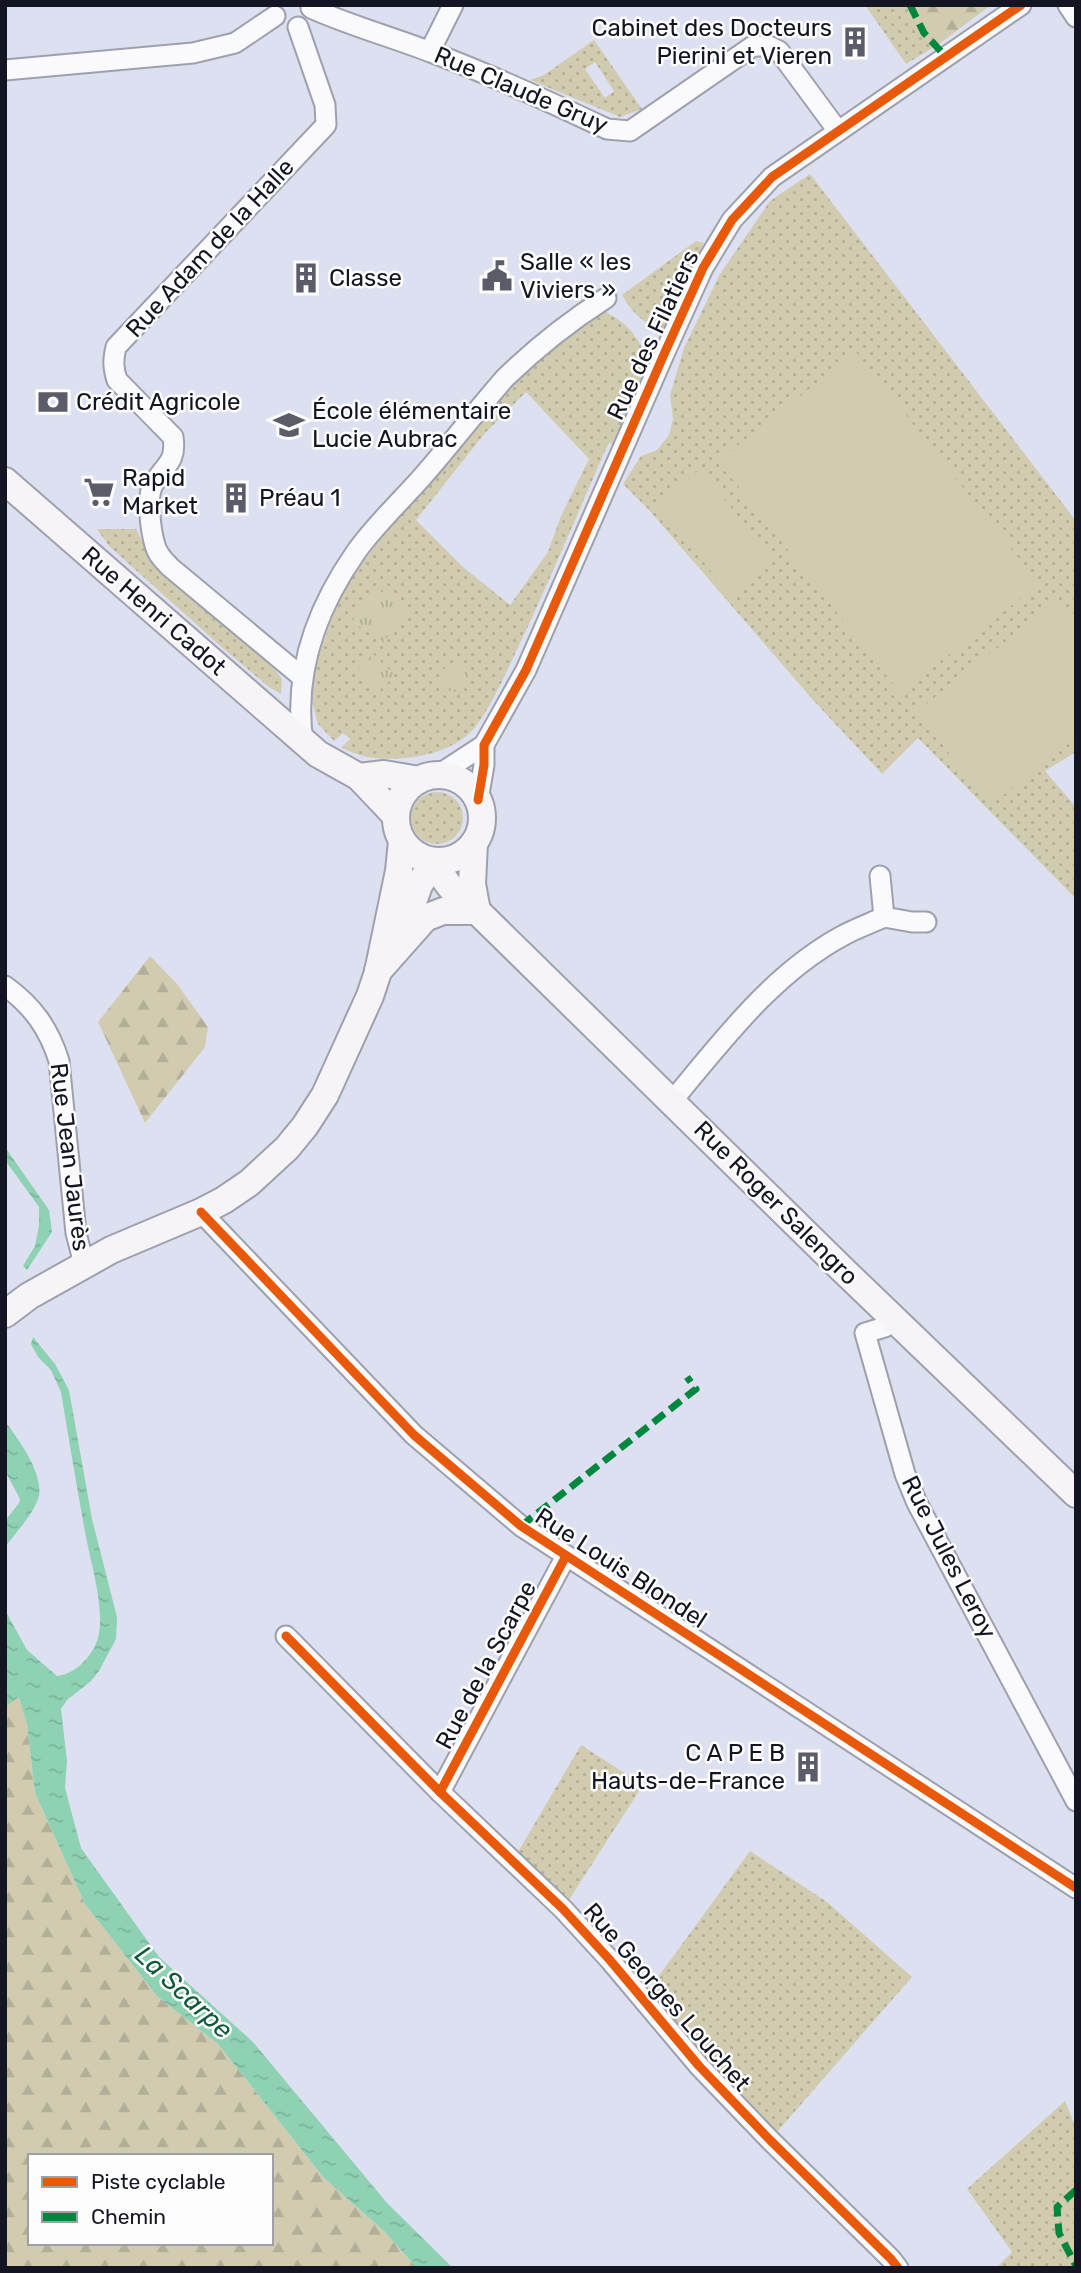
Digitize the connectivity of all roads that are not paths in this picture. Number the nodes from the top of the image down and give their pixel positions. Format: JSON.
{"nodes":[{"id":1,"x":453,"y":5,"type":"edge"},
{"id":2,"x":1021,"y":5,"type":"edge"},
{"id":3,"x":1068,"y":5,"type":"edge"},
{"id":4,"x":311,"y":7,"type":"edge"},
{"id":5,"x":274,"y":11,"type":"edge"},
{"id":6,"x":1076,"y":17,"type":"edge"},
{"id":7,"x":298,"y":27,"type":"junction"},
{"id":8,"x":430,"y":51,"type":"junction"},
{"id":9,"x":5,"y":70,"type":"edge"},
{"id":10,"x":838,"y":131,"type":"junction"},
{"id":11,"x":606,"y":298,"type":"dead end"},
{"id":12,"x":5,"y":481,"type":"edge"},
{"id":13,"x":302,"y":677,"type":"junction"},
{"id":14,"x":303,"y":742,"type":"junction"},
{"id":15,"x":484,"y":745,"type":"junction"},
{"id":16,"x":359,"y":777,"type":"junction"},
{"id":17,"x":429,"y":778,"type":"junction"},
{"id":18,"x":478,"y":800,"type":"junction"},
{"id":19,"x":396,"y":815,"type":"junction"},
{"id":20,"x":402,"y":841,"type":"junction"},
{"id":21,"x":474,"y":843,"type":"junction"},
{"id":22,"x":435,"y":861,"type":"junction"},
{"id":23,"x":880,"y":876,"type":"dead end"},
{"id":24,"x":477,"y":911,"type":"junction"},
{"id":25,"x":884,"y":917,"type":"junction"},
{"id":26,"x":926,"y":922,"type":"dead end"},
{"id":27,"x":397,"y":952,"type":"junction"},
{"id":28,"x":378,"y":972,"type":"junction"},
{"id":29,"x":5,"y":986,"type":"edge"},
{"id":30,"x":674,"y":1103,"type":"junction"},
{"id":31,"x":201,"y":1212,"type":"junction"},
{"id":32,"x":84,"y":1264,"type":"junction"},
{"id":33,"x":5,"y":1314,"type":"edge"},
{"id":34,"x":894,"y":1318,"type":"junction"},
{"id":35,"x":1076,"y":1494,"type":"edge"},
{"id":36,"x":566,"y":1556,"type":"junction"},
{"id":37,"x":286,"y":1636,"type":"dead end"},
{"id":38,"x":440,"y":1793,"type":"junction"},
{"id":39,"x":1076,"y":1801,"type":"edge"},
{"id":40,"x":1076,"y":1888,"type":"edge"},
{"id":41,"x":898,"y":2268,"type":"edge"}],
"edges":[{"from":1,"to":8,"type":"street"},
{"from":2,"to":10,"type":"street","name":"Rue des Filatiers"},
{"from":3,"to":6,"type":"street"},
{"from":4,"to":7,"type":"street"},
{"from":4,"to":8,"type":"street","name":"Rue Claude Gruy"},
{"from":5,"to":7,"type":"street"},
{"from":5,"to":9,"type":"street"},
{"from":7,"to":13,"type":"street","name":"Rue Adam de la Halle"},
{"from":8,"to":10,"type":"street","name":"Rue Claude Gruy"},
{"from":10,"to":15,"type":"street","name":"Rue des Filatiers"},
{"from":11,"to":13,"type":"street"},
{"from":12,"to":14,"type":"main road","name":"Rue Henri Cadot"},
{"from":13,"to":14,"type":"street"},
{"from":14,"to":16,"type":"main road","name":"Rue Henri Cadot"},
{"from":15,"to":17,"type":"street"},
{"from":15,"to":18,"type":"street","name":"Rue des Filatiers"},
{"from":16,"to":17,"type":"main road"},
{"from":16,"to":19,"type":"main road"},
{"from":17,"to":18,"type":"main road"},
{"from":17,"to":19,"type":"main road"},
{"from":18,"to":21,"type":"main road"},
{"from":19,"to":20,"type":"main road"},
{"from":20,"to":22,"type":"main road"},
{"from":20,"to":28,"type":"main road"},
{"from":21,"to":22,"type":"main road"},
{"from":21,"to":24,"type":"main road"},
{"from":22,"to":24,"type":"main road","name":"Rue Roger Salengro"},
{"from":22,"to":27,"type":"main road"},
{"from":23,"to":25,"type":"street"},
{"from":24,"to":27,"type":"main road"},
{"from":24,"to":30,"type":"main road","name":"Rue Roger Salengro"},
{"from":25,"to":26,"type":"street"},
{"from":25,"to":30,"type":"street"},
{"from":27,"to":28,"type":"main road"},
{"from":28,"to":31,"type":"main road"},
{"from":29,"to":32,"type":"street","name":"Rue Jean Jaurès"},
{"from":30,"to":34,"type":"main road","name":"Rue Roger Salengro"},
{"from":31,"to":32,"type":"main road"},
{"from":31,"to":36,"type":"street","name":"Rue Louis Blondel"},
{"from":32,"to":33,"type":"main road"},
{"from":34,"to":35,"type":"main road","name":"Rue Roger Salengro"},
{"from":34,"to":39,"type":"street","name":"Rue Jules Leroy"},
{"from":36,"to":38,"type":"street","name":"Rue de la Scarpe"},
{"from":36,"to":40,"type":"street","name":"Rue Louis Blondel"},
{"from":37,"to":38,"type":"street","name":"Rue Georges Louchet"},
{"from":38,"to":41,"type":"street","name":"Rue Georges Louchet"}]}
